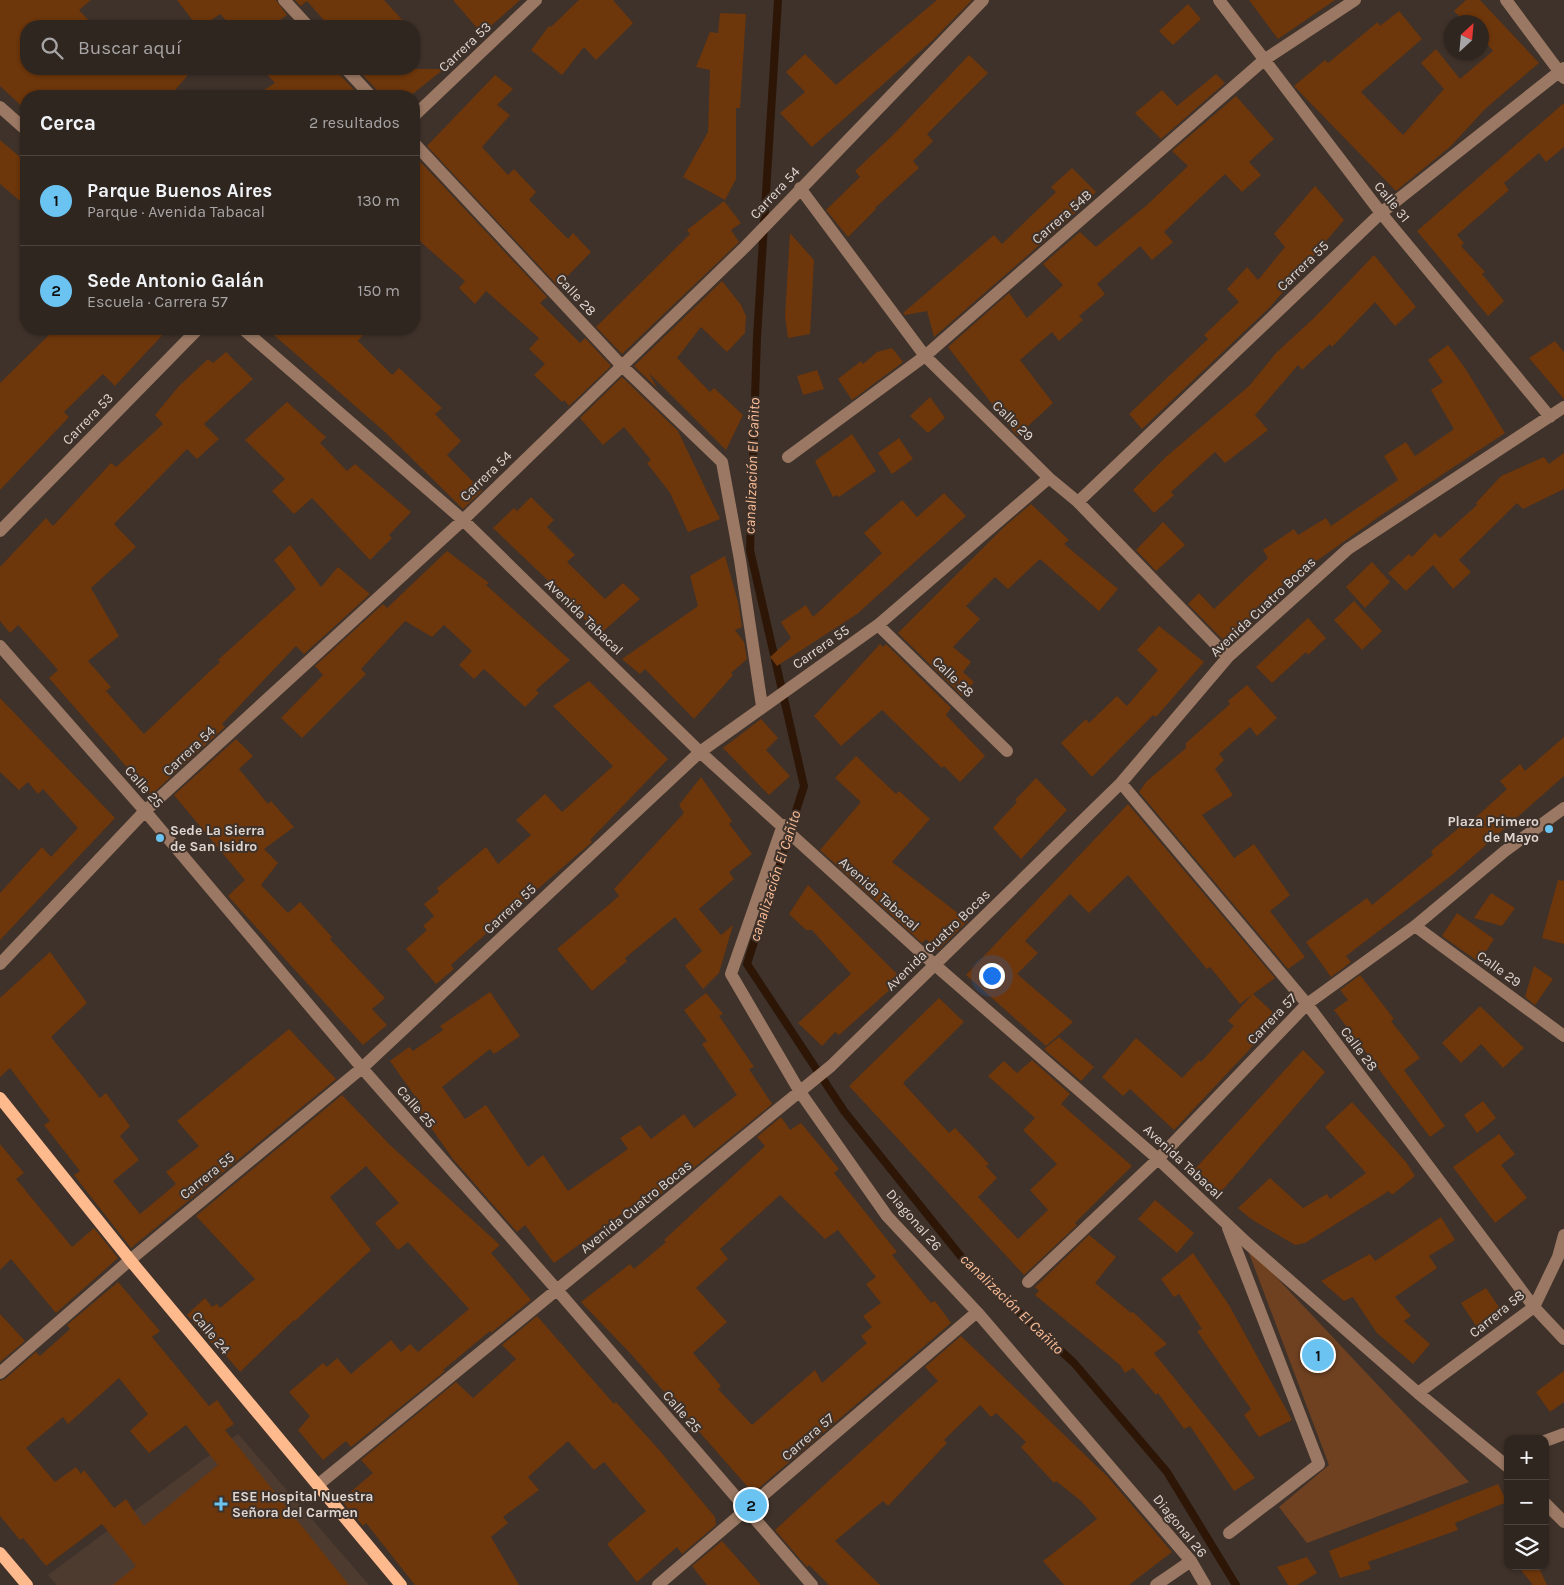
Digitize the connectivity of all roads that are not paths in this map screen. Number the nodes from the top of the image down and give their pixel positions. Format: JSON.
{"nodes":[{"id":1,"x":284,"y":0,"type":"edge"},
{"id":2,"x":536,"y":0,"type":"edge"},
{"id":3,"x":983,"y":0,"type":"edge"},
{"id":4,"x":1219,"y":0,"type":"edge"},
{"id":5,"x":1355,"y":0,"type":"edge"},
{"id":6,"x":1506,"y":0,"type":"edge"},
{"id":7,"x":302,"y":20,"type":"edge"},
{"id":8,"x":1264,"y":60,"type":"junction"},
{"id":9,"x":1562,"y":73,"type":"edge"},
{"id":10,"x":352,"y":75,"type":"edge"},
{"id":11,"x":365,"y":90,"type":"edge"},
{"id":12,"x":0,"y":107,"type":"edge"},
{"id":13,"x":420,"y":110,"type":"edge"},
{"id":14,"x":20,"y":125,"type":"edge"},
{"id":15,"x":420,"y":149,"type":"edge"},
{"id":16,"x":800,"y":188,"type":"junction"},
{"id":17,"x":1381,"y":213,"type":"junction"},
{"id":18,"x":192,"y":335,"type":"edge"},
{"id":19,"x":250,"y":335,"type":"edge"},
{"id":20,"x":925,"y":356,"type":"junction"},
{"id":21,"x":621,"y":365,"type":"junction"},
{"id":22,"x":1564,"y":407,"type":"edge"},
{"id":23,"x":1550,"y":417,"type":"junction"},
{"id":24,"x":788,"y":457,"type":"dead end"},
{"id":25,"x":1049,"y":478,"type":"junction"},
{"id":26,"x":1078,"y":502,"type":"junction"},
{"id":27,"x":463,"y":520,"type":"junction"},
{"id":28,"x":0,"y":531,"type":"edge"},
{"id":29,"x":878,"y":625,"type":"junction"},
{"id":30,"x":0,"y":646,"type":"edge"},
{"id":31,"x":1228,"y":657,"type":"junction"},
{"id":32,"x":762,"y":706,"type":"junction"},
{"id":33,"x":1008,"y":751,"type":"dead end"},
{"id":34,"x":700,"y":752,"type":"junction"},
{"id":35,"x":1121,"y":783,"type":"junction"},
{"id":36,"x":1564,"y":808,"type":"edge"},
{"id":37,"x":146,"y":811,"type":"junction"},
{"id":38,"x":786,"y":828,"type":"junction"},
{"id":39,"x":1415,"y":926,"type":"junction"},
{"id":40,"x":0,"y":964,"type":"edge"},
{"id":41,"x":934,"y":965,"type":"junction"},
{"id":42,"x":1306,"y":1004,"type":"junction"},
{"id":43,"x":1564,"y":1036,"type":"edge"},
{"id":44,"x":362,"y":1068,"type":"junction"},
{"id":45,"x":800,"y":1092,"type":"junction"},
{"id":46,"x":0,"y":1098,"type":"edge"},
{"id":47,"x":1158,"y":1159,"type":"junction"},
{"id":48,"x":1226,"y":1224,"type":"junction"},
{"id":49,"x":1564,"y":1235,"type":"edge"},
{"id":50,"x":130,"y":1260,"type":"junction"},
{"id":51,"x":1028,"y":1282,"type":"dead end"},
{"id":52,"x":558,"y":1291,"type":"junction"},
{"id":53,"x":1534,"y":1307,"type":"junction"},
{"id":54,"x":977,"y":1312,"type":"junction"},
{"id":55,"x":1564,"y":1339,"type":"edge"},
{"id":56,"x":0,"y":1373,"type":"edge"},
{"id":57,"x":1418,"y":1393,"type":"junction"},
{"id":58,"x":1564,"y":1434,"type":"edge"},
{"id":59,"x":1549,"y":1440,"type":"edge"},
{"id":60,"x":1504,"y":1451,"type":"edge"},
{"id":61,"x":1493,"y":1454,"type":"junction"},
{"id":62,"x":1504,"y":1464,"type":"edge"},
{"id":63,"x":319,"y":1484,"type":"junction"},
{"id":64,"x":1549,"y":1508,"type":"edge"},
{"id":65,"x":746,"y":1510,"type":"junction"},
{"id":66,"x":1564,"y":1522,"type":"edge"},
{"id":67,"x":1229,"y":1533,"type":"dead end"},
{"id":68,"x":0,"y":1553,"type":"edge"},
{"id":69,"x":1191,"y":1562,"type":"junction"},
{"id":70,"x":26,"y":1585,"type":"edge"},
{"id":71,"x":401,"y":1585,"type":"edge"},
{"id":72,"x":658,"y":1585,"type":"edge"},
{"id":73,"x":812,"y":1585,"type":"edge"},
{"id":74,"x":1156,"y":1585,"type":"edge"},
{"id":75,"x":1205,"y":1585,"type":"edge"}],
"edges":[{"from":1,"to":7,"type":"street"},
{"from":2,"to":13,"type":"street","name":"Carrera 53"},
{"from":3,"to":16,"type":"street","name":"Carrera 54"},
{"from":4,"to":8,"type":"street","name":"Calle 31"},
{"from":5,"to":8,"type":"street","name":"Carrera 54B"},
{"from":6,"to":9,"type":"street"},
{"from":8,"to":17,"type":"street","name":"Calle 31"},
{"from":8,"to":20,"type":"street","name":"Carrera 54B"},
{"from":9,"to":17,"type":"street","name":"Carrera 55"},
{"from":10,"to":11,"type":"street"},
{"from":12,"to":14,"type":"street"},
{"from":15,"to":21,"type":"street","name":"Calle 28"},
{"from":16,"to":20,"type":"street","name":"Calle 29"},
{"from":16,"to":21,"type":"street","name":"Carrera 54"},
{"from":17,"to":23,"type":"street","name":"Calle 31"},
{"from":17,"to":26,"type":"street","name":"Carrera 55"},
{"from":18,"to":28,"type":"street","name":"Carrera 53"},
{"from":19,"to":27,"type":"street","name":"Avenida Tabacal"},
{"from":20,"to":24,"type":"street","name":"Carrera 54B"},
{"from":20,"to":25,"type":"street","name":"Calle 29"},
{"from":21,"to":27,"type":"street","name":"Carrera 54"},
{"from":21,"to":32,"type":"street","name":"Calle 28"},
{"from":22,"to":23,"type":"street","name":"Avenida Cuatro Bocas"},
{"from":23,"to":31,"type":"street","name":"Avenida Cuatro Bocas"},
{"from":25,"to":26,"type":"street","name":"Calle 29"},
{"from":25,"to":29,"type":"street","name":"Carrera 55"},
{"from":26,"to":31,"type":"street","name":"Calle 29"},
{"from":27,"to":34,"type":"street","name":"Avenida Tabacal"},
{"from":27,"to":37,"type":"street","name":"Carrera 54"},
{"from":29,"to":32,"type":"street","name":"Carrera 55"},
{"from":29,"to":33,"type":"street","name":"Calle 28"},
{"from":30,"to":37,"type":"street","name":"Calle 25"},
{"from":31,"to":35,"type":"street","name":"Avenida Cuatro Bocas"},
{"from":32,"to":34,"type":"street","name":"Carrera 55"},
{"from":34,"to":38,"type":"street","name":"Avenida Tabacal"},
{"from":34,"to":44,"type":"street","name":"Carrera 55"},
{"from":35,"to":41,"type":"street","name":"Avenida Cuatro Bocas"},
{"from":35,"to":42,"type":"street","name":"Calle 28"},
{"from":36,"to":39,"type":"street","name":"Carrera 57"},
{"from":37,"to":40,"type":"street","name":"Carrera 54"},
{"from":37,"to":44,"type":"street","name":"Calle 25"},
{"from":38,"to":41,"type":"street","name":"Avenida Tabacal"},
{"from":38,"to":45,"type":"street","name":"Diagonal 26"},
{"from":39,"to":42,"type":"street","name":"Carrera 57"},
{"from":39,"to":43,"type":"street","name":"Calle 29"},
{"from":41,"to":45,"type":"street","name":"Avenida Cuatro Bocas"},
{"from":41,"to":47,"type":"street","name":"Avenida Tabacal"},
{"from":42,"to":47,"type":"street","name":"Carrera 57"},
{"from":42,"to":53,"type":"street","name":"Calle 28"},
{"from":44,"to":50,"type":"street","name":"Carrera 55"},
{"from":44,"to":52,"type":"street","name":"Calle 25"},
{"from":45,"to":52,"type":"street","name":"Avenida Cuatro Bocas"},
{"from":45,"to":54,"type":"street","name":"Diagonal 26"},
{"from":46,"to":50,"type":"main road","name":"Calle 24"},
{"from":47,"to":48,"type":"street","name":"Avenida Tabacal"},
{"from":47,"to":51,"type":"street","name":"Carrera 57"},
{"from":48,"to":57,"type":"street","name":"Avenida Tabacal"},
{"from":48,"to":67,"type":"street"},
{"from":49,"to":53,"type":"street","name":"Carrera 58"},
{"from":50,"to":56,"type":"street","name":"Carrera 55"},
{"from":50,"to":63,"type":"main road","name":"Calle 24"},
{"from":52,"to":63,"type":"street","name":"Avenida Cuatro Bocas"},
{"from":52,"to":65,"type":"street","name":"Calle 25"},
{"from":53,"to":55,"type":"street","name":"Calle 28"},
{"from":53,"to":57,"type":"street","name":"Carrera 58"},
{"from":54,"to":65,"type":"street","name":"Carrera 57"},
{"from":54,"to":69,"type":"street","name":"Diagonal 26"},
{"from":57,"to":61,"type":"street","name":"Avenida Tabacal"},
{"from":58,"to":59,"type":"street"},
{"from":60,"to":61,"type":"street"},
{"from":61,"to":62,"type":"street","name":"Avenida Tabacal"},
{"from":63,"to":71,"type":"main road","name":"Calle 24"},
{"from":64,"to":66,"type":"street"},
{"from":65,"to":72,"type":"street","name":"Carrera 57"},
{"from":65,"to":73,"type":"street","name":"Calle 25"},
{"from":68,"to":70,"type":"main road"},
{"from":69,"to":74,"type":"street"},
{"from":69,"to":75,"type":"street","name":"Diagonal 26"}]}
